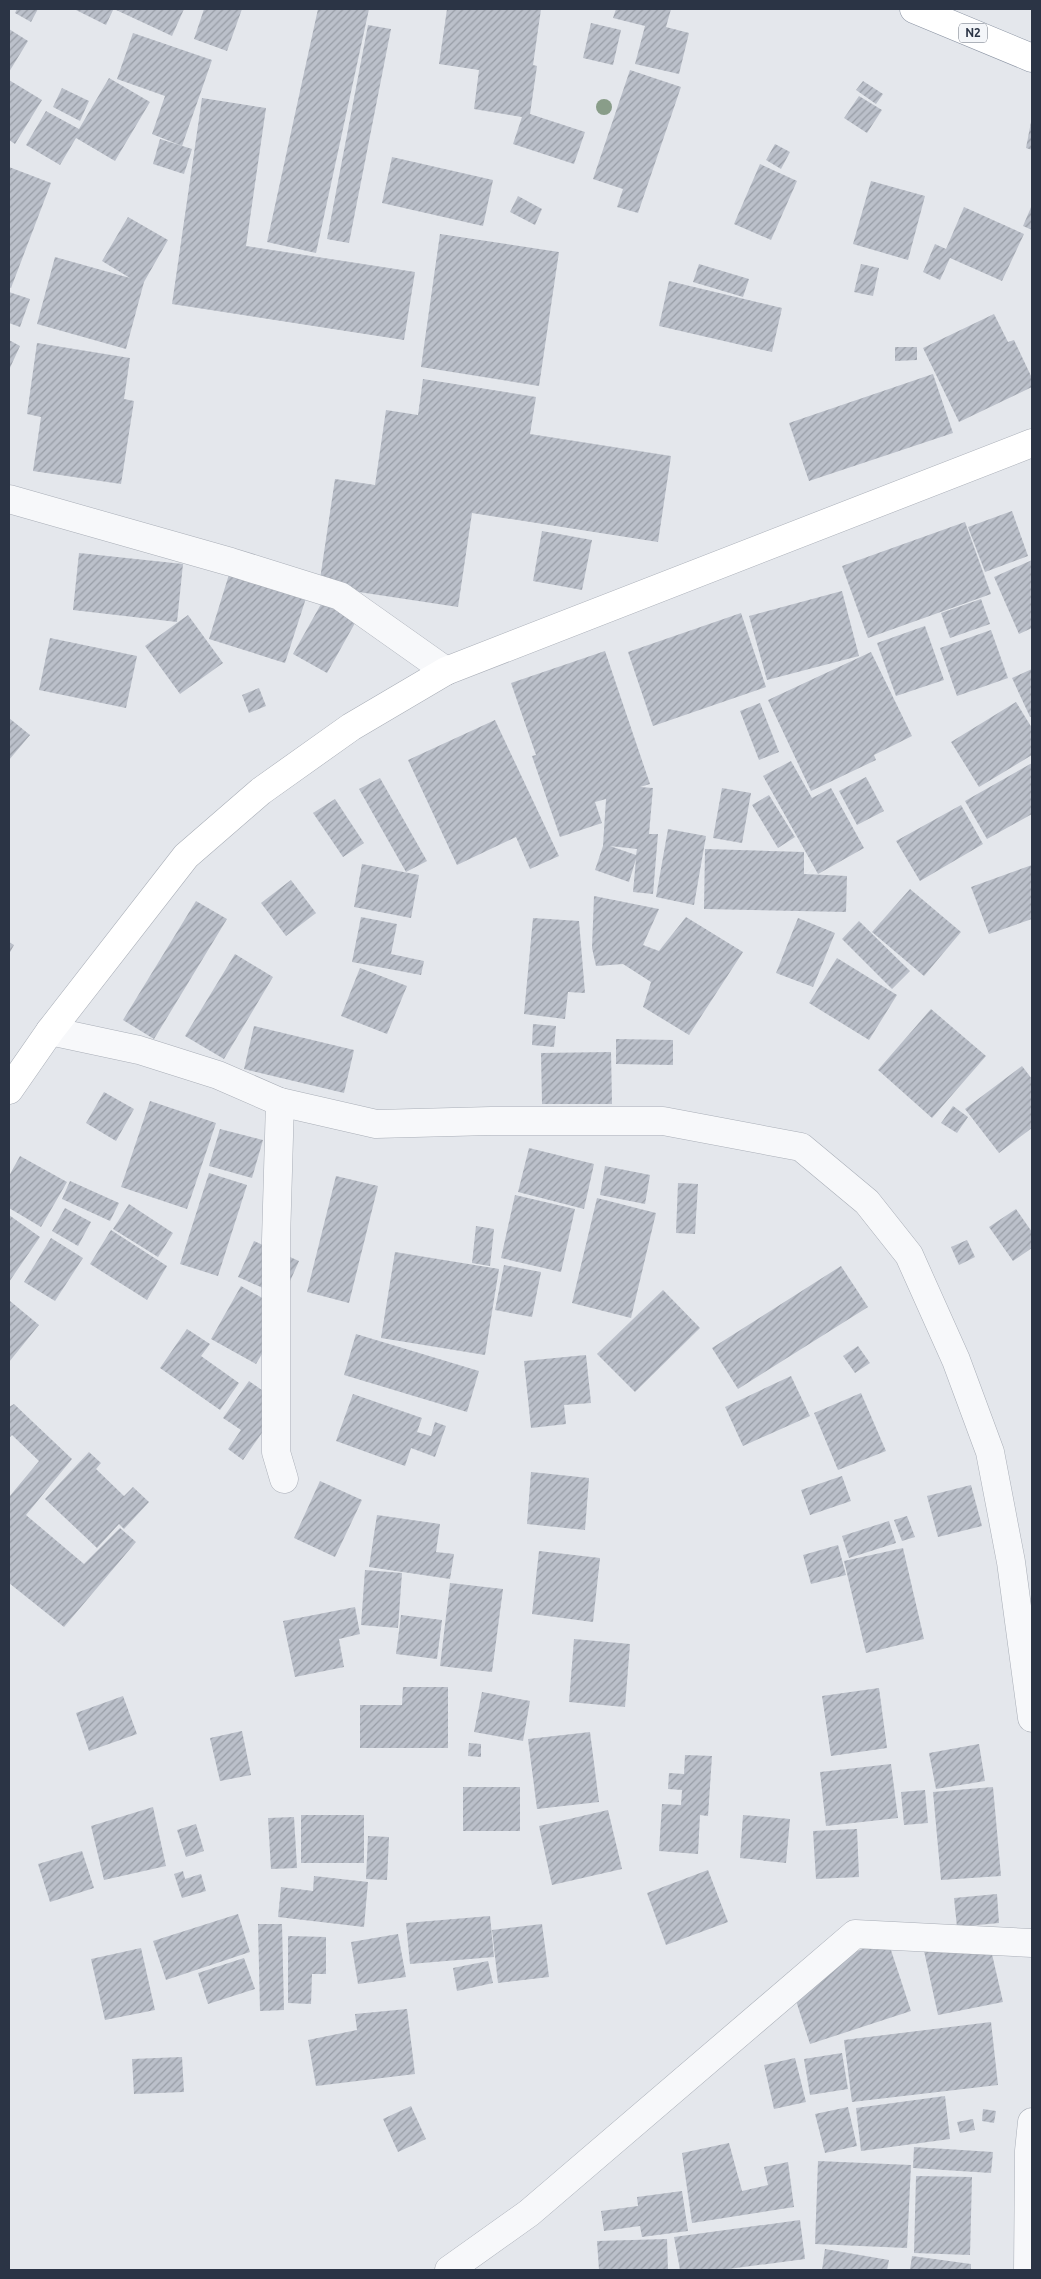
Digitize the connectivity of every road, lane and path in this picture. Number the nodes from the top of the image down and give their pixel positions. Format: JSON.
{"nodes":[{"id":1,"x":914,"y":9,"type":"edge"},
{"id":2,"x":1032,"y":58,"type":"edge"},
{"id":3,"x":1032,"y":443,"type":"edge"},
{"id":4,"x":9,"y":499,"type":"edge"},
{"id":5,"x":446,"y":671,"type":"junction"},
{"id":6,"x":50,"y":1031,"type":"junction"},
{"id":7,"x":9,"y":1090,"type":"edge"},
{"id":8,"x":280,"y":1102,"type":"junction"},
{"id":9,"x":284,"y":1479,"type":"dead end"},
{"id":10,"x":1032,"y":1718,"type":"edge"},
{"id":11,"x":1032,"y":1943,"type":"edge"},
{"id":12,"x":1032,"y":2122,"type":"edge"},
{"id":13,"x":449,"y":2270,"type":"edge"},
{"id":14,"x":1028,"y":2270,"type":"edge"}],
"edges":[{"from":1,"to":2,"type":"main road","number":"N2"},
{"from":3,"to":5,"type":"main road"},
{"from":4,"to":5,"type":"street"},
{"from":5,"to":6,"type":"main road"},
{"from":6,"to":7,"type":"main road"},
{"from":6,"to":8,"type":"street"},
{"from":8,"to":9,"type":"street"},
{"from":8,"to":10,"type":"street"},
{"from":11,"to":13,"type":"street"},
{"from":12,"to":14,"type":"street"}]}
